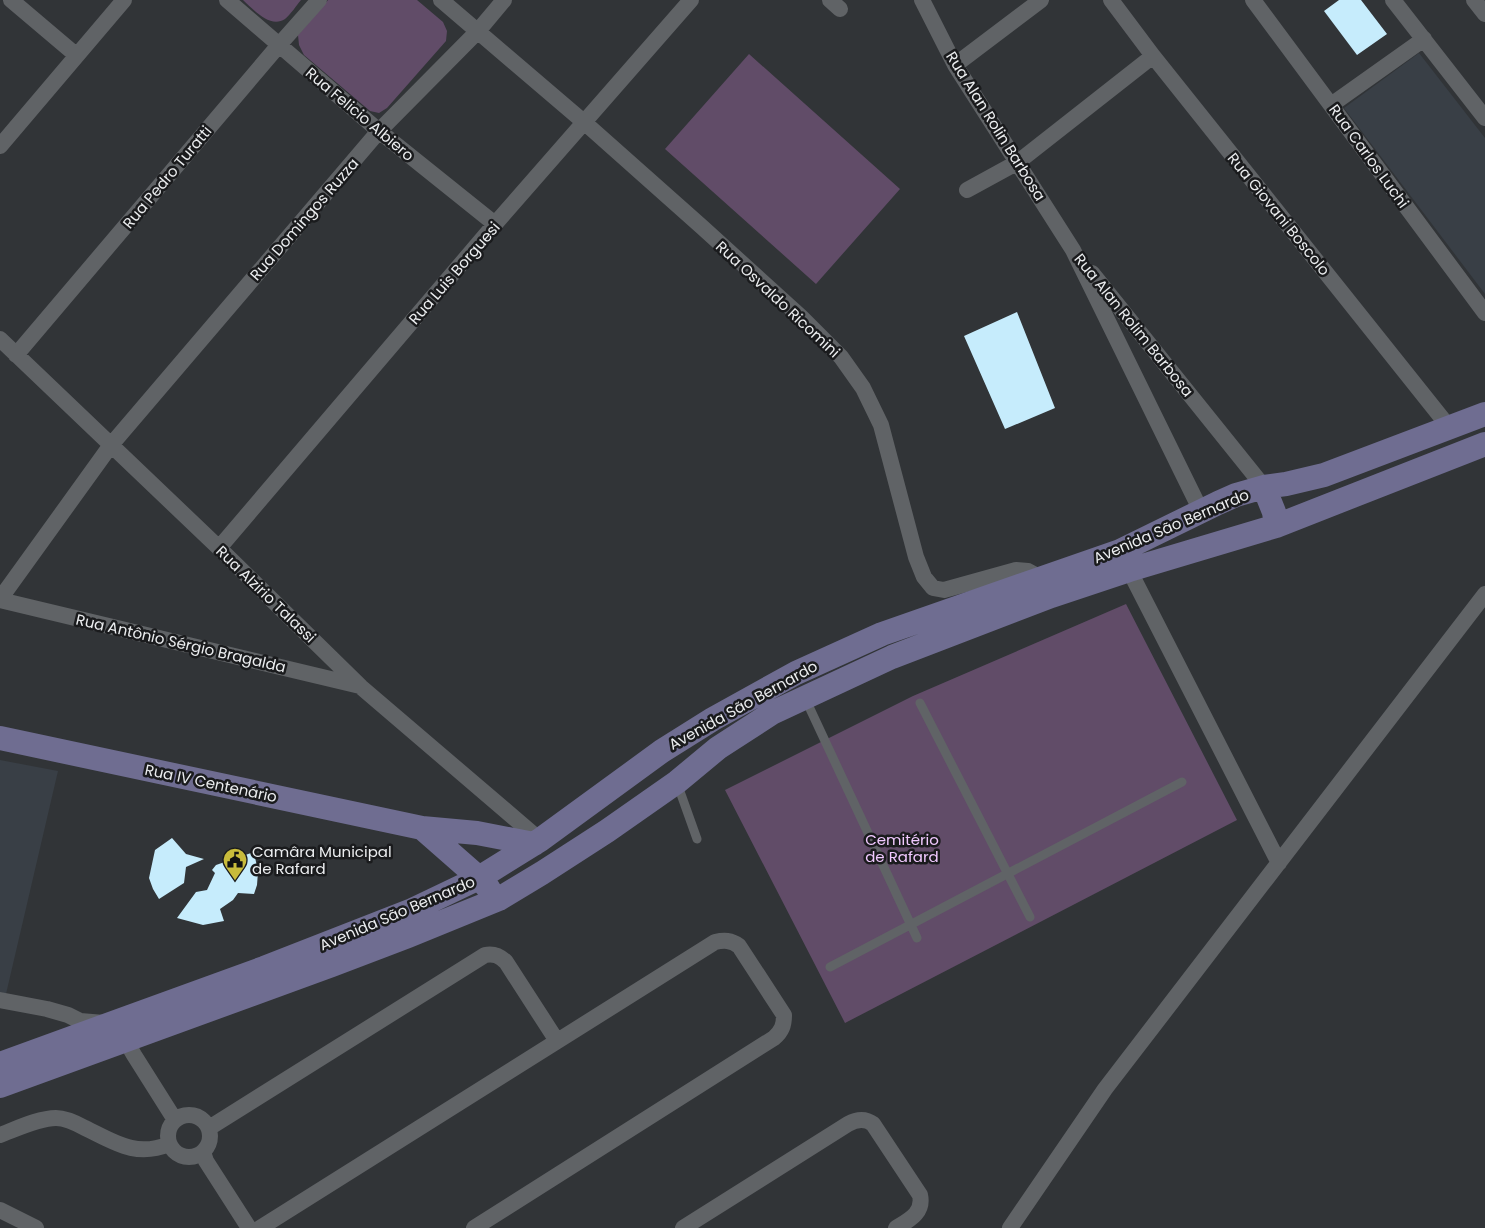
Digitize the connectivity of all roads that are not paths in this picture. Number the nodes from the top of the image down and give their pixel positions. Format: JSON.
{"nodes":[{"id":1,"x":11,"y":0,"type":"edge"},
{"id":2,"x":124,"y":0,"type":"edge"},
{"id":3,"x":227,"y":0,"type":"edge"},
{"id":4,"x":319,"y":0,"type":"edge"},
{"id":5,"x":440,"y":0,"type":"edge"},
{"id":6,"x":504,"y":0,"type":"edge"},
{"id":7,"x":691,"y":0,"type":"edge"},
{"id":8,"x":922,"y":0,"type":"edge"},
{"id":9,"x":1042,"y":0,"type":"edge"},
{"id":10,"x":1110,"y":0,"type":"edge"},
{"id":11,"x":1253,"y":0,"type":"edge"},
{"id":12,"x":1393,"y":0,"type":"edge"},
{"id":13,"x":1474,"y":0,"type":"edge"},
{"id":14,"x":1485,"y":14,"type":"edge"},
{"id":15,"x":478,"y":31,"type":"junction"},
{"id":16,"x":1424,"y":40,"type":"junction"},
{"id":17,"x":279,"y":45,"type":"junction"},
{"id":18,"x":76,"y":55,"type":"junction"},
{"id":19,"x":1153,"y":56,"type":"junction"},
{"id":20,"x":955,"y":65,"type":"junction"},
{"id":21,"x":1331,"y":105,"type":"junction"},
{"id":22,"x":1485,"y":118,"type":"edge"},
{"id":23,"x":585,"y":123,"type":"junction"},
{"id":24,"x":379,"y":131,"type":"junction"},
{"id":25,"x":0,"y":146,"type":"edge"},
{"id":26,"x":1018,"y":162,"type":"junction"},
{"id":27,"x":967,"y":190,"type":"dead end"},
{"id":28,"x":495,"y":224,"type":"junction"},
{"id":29,"x":1073,"y":250,"type":"junction"},
{"id":30,"x":1485,"y":313,"type":"edge"},
{"id":31,"x":0,"y":339,"type":"edge"},
{"id":32,"x":16,"y":355,"type":"junction"},
{"id":33,"x":1485,"y":414,"type":"edge"},
{"id":34,"x":1449,"y":427,"type":"junction"},
{"id":35,"x":1485,"y":444,"type":"edge"},
{"id":36,"x":111,"y":445,"type":"junction"},
{"id":37,"x":1264,"y":487,"type":"junction"},
{"id":38,"x":1202,"y":511,"type":"junction"},
{"id":39,"x":1276,"y":526,"type":"junction"},
{"id":40,"x":1226,"y":541,"type":"junction"},
{"id":41,"x":219,"y":548,"type":"junction"},
{"id":42,"x":1124,"y":561,"type":"junction"},
{"id":43,"x":1041,"y":578,"type":"junction"},
{"id":44,"x":1485,"y":594,"type":"edge"},
{"id":45,"x":0,"y":600,"type":"edge"},
{"id":46,"x":882,"y":634,"type":"junction"},
{"id":47,"x":892,"y":657,"type":"junction"},
{"id":48,"x":362,"y":686,"type":"junction"},
{"id":49,"x":805,"y":697,"type":"junction"},
{"id":50,"x":920,"y":704,"type":"dead end"},
{"id":51,"x":0,"y":738,"type":"edge"},
{"id":52,"x":662,"y":750,"type":"junction"},
{"id":53,"x":677,"y":782,"type":"junction"},
{"id":54,"x":1182,"y":782,"type":"dead end"},
{"id":55,"x":422,"y":828,"type":"junction"},
{"id":56,"x":696,"y":839,"type":"dead end"},
{"id":57,"x":537,"y":842,"type":"junction"},
{"id":58,"x":1279,"y":863,"type":"junction"},
{"id":59,"x":1008,"y":874,"type":"junction"},
{"id":60,"x":479,"y":878,"type":"junction"},
{"id":61,"x":499,"y":899,"type":"junction"},
{"id":62,"x":1030,"y":917,"type":"dead end"},
{"id":63,"x":911,"y":924,"type":"junction"},
{"id":64,"x":917,"y":938,"type":"dead end"},
{"id":65,"x":830,"y":967,"type":"dead end"},
{"id":66,"x":0,"y":1000,"type":"edge"},
{"id":67,"x":119,"y":1032,"type":"junction"},
{"id":68,"x":557,"y":1041,"type":"junction"},
{"id":69,"x":0,"y":1064,"type":"edge"},
{"id":70,"x":0,"y":1086,"type":"edge"},
{"id":71,"x":175,"y":1120,"type":"junction"},
{"id":72,"x":209,"y":1128,"type":"junction"},
{"id":73,"x":0,"y":1135,"type":"edge"},
{"id":74,"x":169,"y":1144,"type":"junction"},
{"id":75,"x":204,"y":1152,"type":"junction"},
{"id":76,"x":0,"y":1210,"type":"edge"},
{"id":77,"x":36,"y":1228,"type":"edge"},
{"id":78,"x":249,"y":1228,"type":"edge"},
{"id":79,"x":260,"y":1228,"type":"edge"},
{"id":80,"x":474,"y":1228,"type":"edge"},
{"id":81,"x":683,"y":1228,"type":"edge"},
{"id":82,"x":896,"y":1228,"type":"edge"},
{"id":83,"x":1010,"y":1228,"type":"edge"}],
"edges":[{"from":1,"to":18,"type":"street"},
{"from":2,"to":18,"type":"street"},
{"from":3,"to":17,"type":"street","name":"Rua Felicio Albiero"},
{"from":4,"to":17,"type":"street","name":"Rua Pedro Turatti"},
{"from":5,"to":15,"type":"street","name":"Rua Osvaldo Ricomini"},
{"from":6,"to":15,"type":"street","name":"Rua Domingos Ruzza"},
{"from":7,"to":23,"type":"street","name":"Rua Luis Borguesi"},
{"from":8,"to":20,"type":"street","name":"Rua Alan Rolin Barbosa"},
{"from":9,"to":20,"type":"street"},
{"from":10,"to":19,"type":"street","name":"Rua Giovani Boscolo"},
{"from":11,"to":21,"type":"street","name":"Rua Carlos Luchi"},
{"from":12,"to":16,"type":"street"},
{"from":13,"to":14,"type":"street"},
{"from":15,"to":23,"type":"street","name":"Rua Osvaldo Ricomini"},
{"from":15,"to":24,"type":"street","name":"Rua Domingos Ruzza"},
{"from":16,"to":21,"type":"street"},
{"from":16,"to":22,"type":"street"},
{"from":17,"to":24,"type":"street","name":"Rua Felicio Albiero"},
{"from":17,"to":32,"type":"street","name":"Rua Pedro Turatti"},
{"from":18,"to":25,"type":"street"},
{"from":19,"to":26,"type":"street"},
{"from":19,"to":34,"type":"street","name":"Rua Giovani Boscolo"},
{"from":20,"to":26,"type":"street","name":"Rua Alan Rolin Barbosa"},
{"from":21,"to":30,"type":"street","name":"Rua Carlos Luchi"},
{"from":23,"to":28,"type":"street","name":"Rua Luis Borguesi"},
{"from":23,"to":43,"type":"street","name":"Rua Osvaldo Ricomini"},
{"from":24,"to":28,"type":"street","name":"Rua Felicio Albiero"},
{"from":24,"to":36,"type":"street","name":"Rua Domingos Ruzza"},
{"from":26,"to":27,"type":"street"},
{"from":26,"to":29,"type":"street","name":"Rua Alan Rolin Barbosa"},
{"from":28,"to":41,"type":"street","name":"Rua Luis Borguesi"},
{"from":29,"to":37,"type":"street","name":"Rua Alan Rolim Barbosa"},
{"from":29,"to":38,"type":"street","name":"Rua Alan Rolim Barbosa"},
{"from":31,"to":32,"type":"street","name":"Rua Alzirio Talassi"},
{"from":32,"to":36,"type":"street","name":"Rua Alzirio Talassi"},
{"from":33,"to":34,"type":"main road","name":"Avenida São Bernardo"},
{"from":34,"to":37,"type":"main road","name":"Avenida São Bernardo"},
{"from":35,"to":39,"type":"main road","name":"Avenida São Bernardo"},
{"from":36,"to":41,"type":"street","name":"Rua Alzirio Talassi"},
{"from":36,"to":45,"type":"street","name":"Rua Domingos Ruzza"},
{"from":37,"to":38,"type":"main road","name":"Avenida São Bernardo"},
{"from":37,"to":39,"type":"main road"},
{"from":38,"to":40,"type":"main road"},
{"from":38,"to":42,"type":"main road","name":"Avenida São Bernardo"},
{"from":39,"to":40,"type":"main road","name":"Avenida São Bernardo"},
{"from":40,"to":42,"type":"main road","name":"Avenida São Bernardo"},
{"from":41,"to":48,"type":"street","name":"Rua Alzirio Talassi"},
{"from":42,"to":43,"type":"main road","name":"Avenida São Bernardo"},
{"from":42,"to":47,"type":"main road","name":"Avenida São Bernardo"},
{"from":42,"to":58,"type":"street"},
{"from":43,"to":46,"type":"main road","name":"Avenida São Bernardo"},
{"from":44,"to":58,"type":"street"},
{"from":45,"to":48,"type":"street","name":"Rua Antônio Sérgio Bragalda"},
{"from":46,"to":47,"type":"main road"},
{"from":46,"to":52,"type":"main road","name":"Avenida São Bernardo"},
{"from":47,"to":49,"type":"main road","name":"Avenida São Bernardo"},
{"from":48,"to":57,"type":"street","name":"Rua Alzirio Talassi"},
{"from":49,"to":53,"type":"main road","name":"Avenida São Bernardo"},
{"from":49,"to":63,"type":"lane"},
{"from":50,"to":59,"type":"lane"},
{"from":51,"to":55,"type":"main road","name":"Rua IV Centenário"},
{"from":52,"to":53,"type":"main road"},
{"from":52,"to":57,"type":"main road","name":"Avenida São Bernardo"},
{"from":53,"to":56,"type":"lane"},
{"from":53,"to":61,"type":"main road","name":"Avenida São Bernardo"},
{"from":54,"to":59,"type":"lane"},
{"from":55,"to":57,"type":"main road","name":"Rua IV Centenário"},
{"from":55,"to":60,"type":"main road","name":"Rua IV Centenário"},
{"from":57,"to":60,"type":"main road","name":"Avenida São Bernardo"},
{"from":58,"to":83,"type":"street"},
{"from":59,"to":62,"type":"lane"},
{"from":59,"to":63,"type":"lane"},
{"from":60,"to":61,"type":"main road","name":"Rua IV Centenário"},
{"from":60,"to":67,"type":"main road","name":"Avenida São Bernardo"},
{"from":61,"to":67,"type":"main road","name":"Avenida São Bernardo"},
{"from":63,"to":64,"type":"lane"},
{"from":63,"to":65,"type":"lane"},
{"from":66,"to":67,"type":"street"},
{"from":67,"to":69,"type":"main road","name":"Avenida São Bernardo"},
{"from":67,"to":70,"type":"main road","name":"Avenida São Bernardo"},
{"from":67,"to":71,"type":"street"},
{"from":68,"to":72,"type":"street"},
{"from":68,"to":79,"type":"street"},
{"from":68,"to":80,"type":"street"},
{"from":71,"to":72,"type":"street"},
{"from":71,"to":74,"type":"street"},
{"from":72,"to":75,"type":"street"},
{"from":73,"to":74,"type":"street"},
{"from":74,"to":75,"type":"street"},
{"from":75,"to":78,"type":"street"},
{"from":76,"to":77,"type":"street"},
{"from":81,"to":82,"type":"street"}]}
